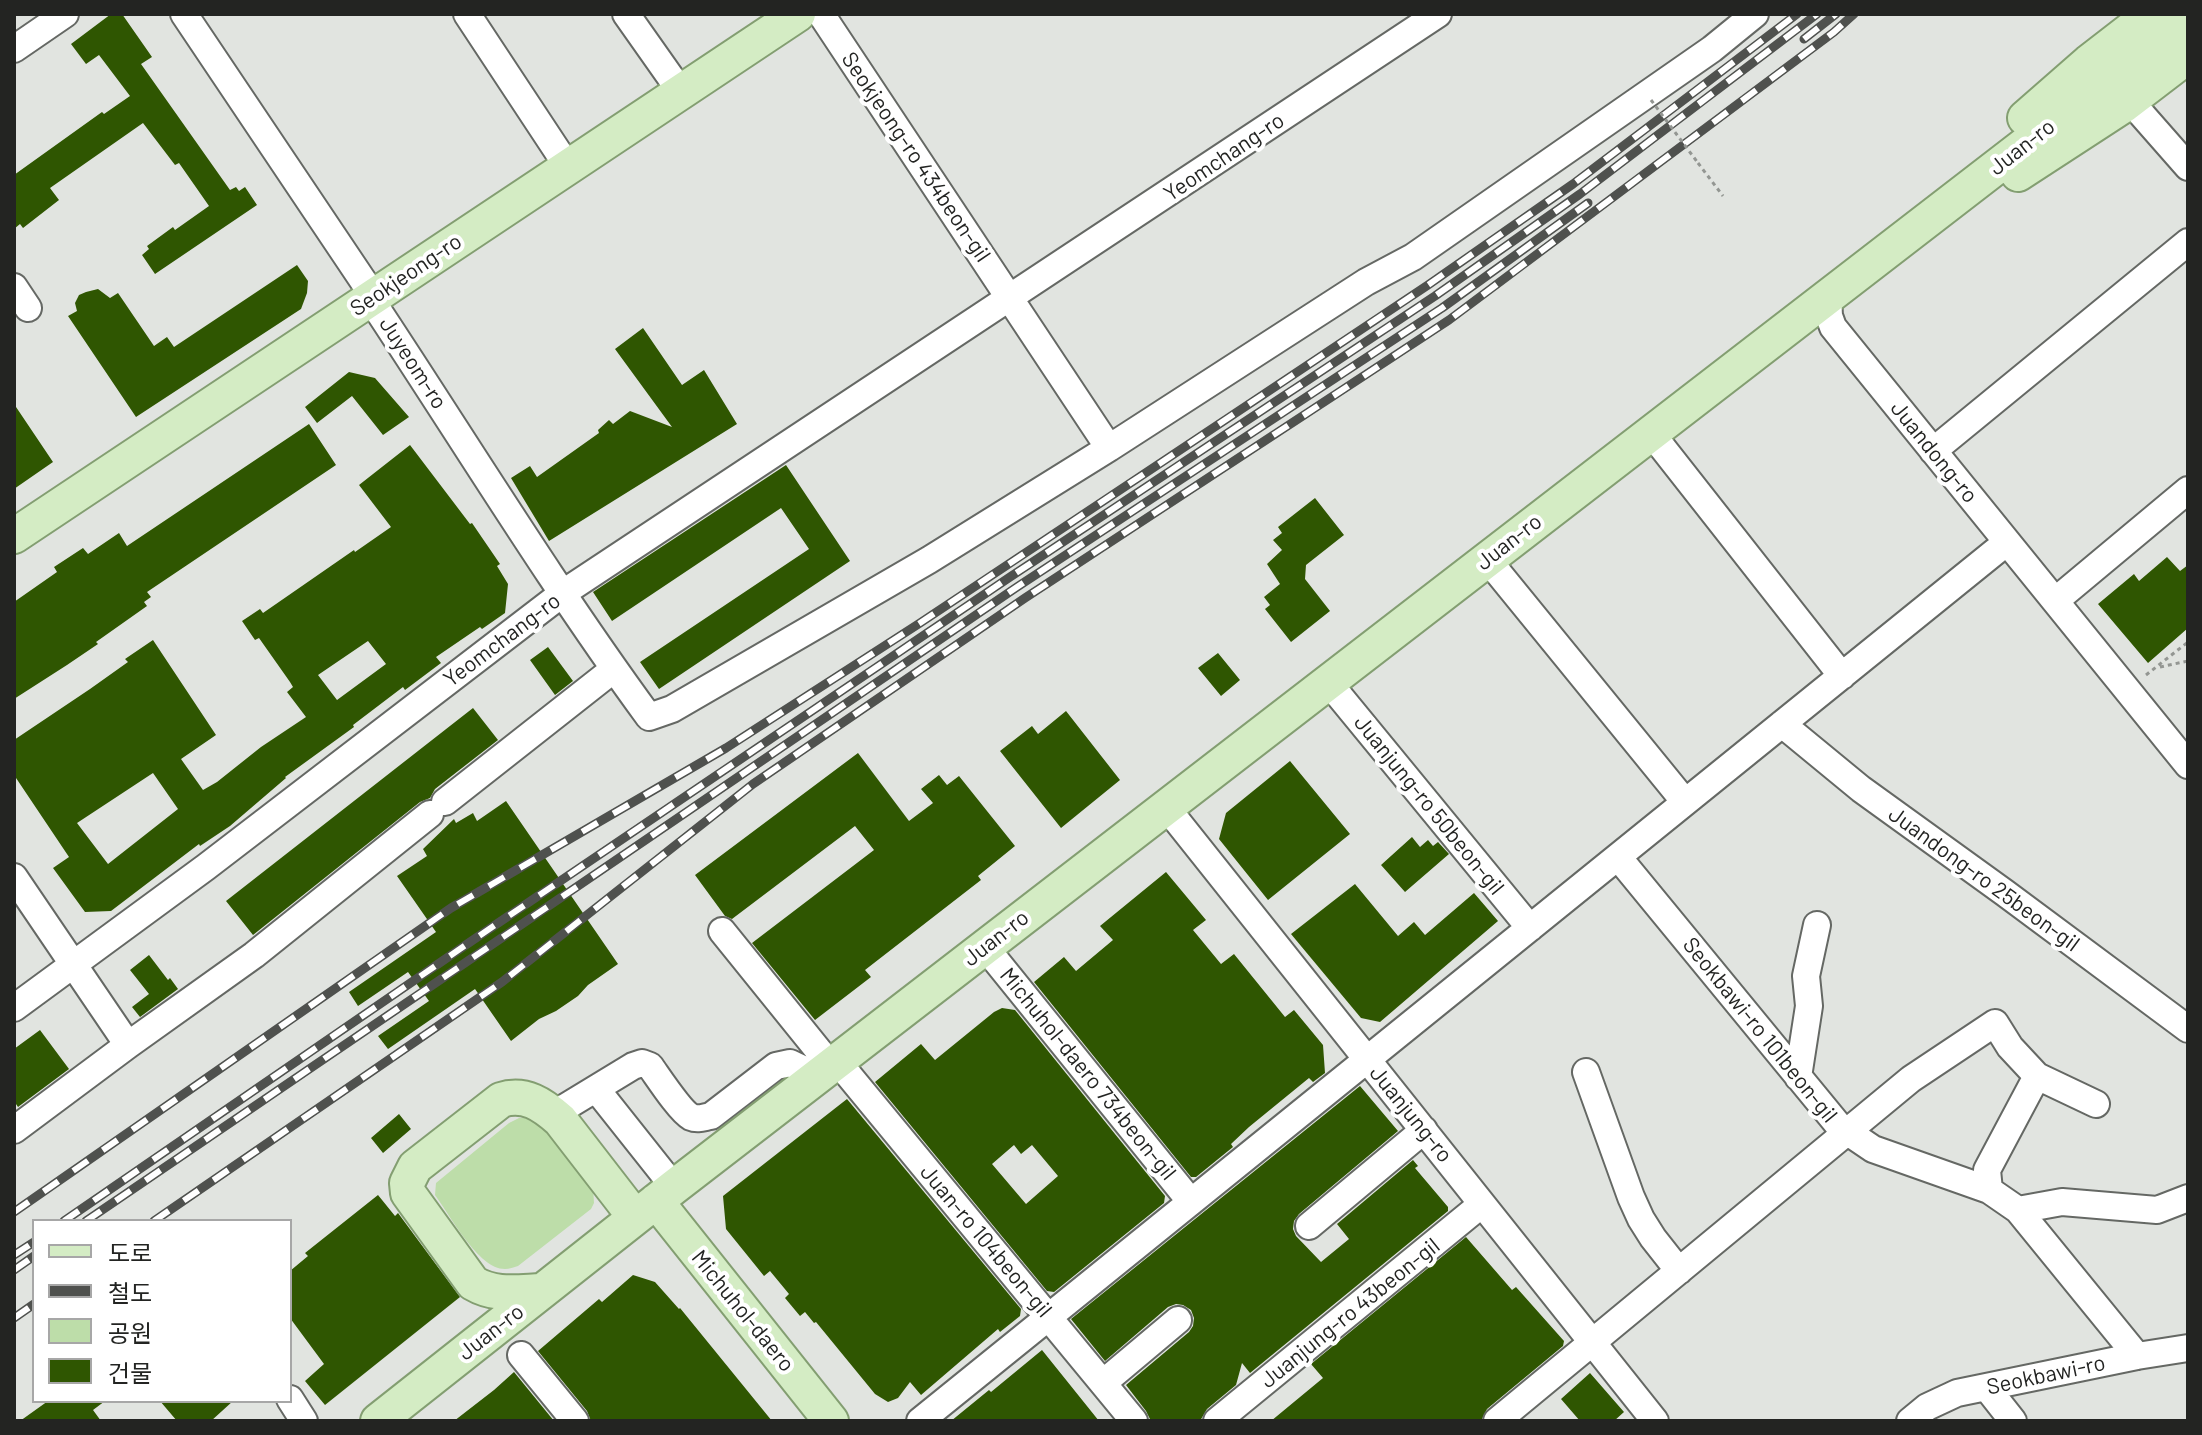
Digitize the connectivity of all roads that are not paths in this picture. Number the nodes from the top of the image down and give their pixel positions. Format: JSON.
{"nodes":[{"id":1,"x":65,"y":14,"type":"edge"},
{"id":2,"x":184,"y":14,"type":"edge"},
{"id":3,"x":467,"y":14,"type":"edge"},
{"id":4,"x":626,"y":14,"type":"edge"},
{"id":5,"x":798,"y":14,"type":"edge"},
{"id":6,"x":821,"y":14,"type":"edge"},
{"id":7,"x":1438,"y":14,"type":"edge"},
{"id":8,"x":2151,"y":14,"type":"edge"},
{"id":9,"x":1744,"y":18,"type":"edge"},
{"id":10,"x":2188,"y":19,"type":"edge"},
{"id":11,"x":14,"y":49,"type":"edge"},
{"id":12,"x":2188,"y":56,"type":"edge"},
{"id":13,"x":681,"y":92,"type":"junction"},
{"id":14,"x":2130,"y":101,"type":"junction"},
{"id":15,"x":568,"y":167,"type":"junction"},
{"id":16,"x":2188,"y":167,"type":"edge"},
{"id":17,"x":1954,"y":199,"type":"junction"},
{"id":18,"x":2188,"y":242,"type":"edge"},
{"id":19,"x":374,"y":297,"type":"junction"},
{"id":20,"x":1010,"y":299,"type":"junction"},
{"id":21,"x":1830,"y":312,"type":"junction"},
{"id":22,"x":1651,"y":433,"type":"junction"},
{"id":23,"x":1109,"y":448,"type":"junction"},
{"id":24,"x":1933,"y":451,"type":"junction"},
{"id":25,"x":2188,"y":490,"type":"edge"},
{"id":26,"x":14,"y":536,"type":"edge"},
{"id":27,"x":2007,"y":542,"type":"junction"},
{"id":28,"x":1487,"y":559,"type":"junction"},
{"id":29,"x":563,"y":593,"type":"junction"},
{"id":30,"x":2055,"y":601,"type":"junction"},
{"id":31,"x":614,"y":669,"type":"junction"},
{"id":32,"x":1842,"y":676,"type":"junction"},
{"id":33,"x":1328,"y":682,"type":"junction"},
{"id":34,"x":1782,"y":724,"type":"junction"},
{"id":35,"x":2188,"y":765,"type":"edge"},
{"id":36,"x":1685,"y":802,"type":"junction"},
{"id":37,"x":1166,"y":807,"type":"junction"},
{"id":38,"x":1618,"y":857,"type":"junction"},
{"id":39,"x":14,"y":877,"type":"edge"},
{"id":40,"x":1817,"y":925,"type":"dead end"},
{"id":41,"x":1530,"y":928,"type":"junction"},
{"id":42,"x":722,"y":931,"type":"dead end"},
{"id":43,"x":985,"y":947,"type":"junction"},
{"id":44,"x":73,"y":964,"type":"junction"},
{"id":45,"x":14,"y":1008,"type":"edge"},
{"id":46,"x":2188,"y":1029,"type":"edge"},
{"id":47,"x":128,"y":1045,"type":"junction"},
{"id":48,"x":1367,"y":1060,"type":"junction"},
{"id":49,"x":828,"y":1068,"type":"junction"},
{"id":50,"x":1586,"y":1072,"type":"dead end"},
{"id":51,"x":2037,"y":1076,"type":"junction"},
{"id":52,"x":1798,"y":1077,"type":"junction"},
{"id":53,"x":597,"y":1090,"type":"junction"},
{"id":54,"x":2096,"y":1104,"type":"dead end"},
{"id":55,"x":554,"y":1114,"type":"junction"},
{"id":56,"x":14,"y":1130,"type":"edge"},
{"id":57,"x":1424,"y":1130,"type":"junction"},
{"id":58,"x":1846,"y":1132,"type":"junction"},
{"id":59,"x":1989,"y":1190,"type":"junction"},
{"id":60,"x":2188,"y":1198,"type":"edge"},
{"id":61,"x":655,"y":1202,"type":"junction"},
{"id":62,"x":1191,"y":1202,"type":"junction"},
{"id":63,"x":1482,"y":1204,"type":"junction"},
{"id":64,"x":2018,"y":1210,"type":"junction"},
{"id":65,"x":1309,"y":1226,"type":"dead end"},
{"id":66,"x":1679,"y":1271,"type":"junction"},
{"id":67,"x":541,"y":1291,"type":"junction"},
{"id":68,"x":1048,"y":1317,"type":"junction"},
{"id":69,"x":1178,"y":1320,"type":"dead end"},
{"id":70,"x":1592,"y":1342,"type":"junction"},
{"id":71,"x":2188,"y":1348,"type":"edge"},
{"id":72,"x":521,"y":1355,"type":"dead end"},
{"id":73,"x":2137,"y":1356,"type":"junction"},
{"id":74,"x":1103,"y":1383,"type":"junction"},
{"id":75,"x":1987,"y":1388,"type":"junction"},
{"id":76,"x":292,"y":1402,"type":"edge"},
{"id":77,"x":304,"y":1421,"type":"edge"},
{"id":78,"x":378,"y":1421,"type":"edge"},
{"id":79,"x":575,"y":1421,"type":"edge"},
{"id":80,"x":831,"y":1421,"type":"edge"},
{"id":81,"x":920,"y":1421,"type":"edge"},
{"id":82,"x":1134,"y":1421,"type":"edge"},
{"id":83,"x":1217,"y":1421,"type":"edge"},
{"id":84,"x":1497,"y":1421,"type":"edge"},
{"id":85,"x":1655,"y":1421,"type":"edge"},
{"id":86,"x":1910,"y":1421,"type":"edge"},
{"id":87,"x":2013,"y":1421,"type":"edge"}],
"edges":[{"from":1,"to":11,"type":"street"},
{"from":2,"to":19,"type":"street","name":"Juyeom-ro"},
{"from":3,"to":15,"type":"street"},
{"from":4,"to":13,"type":"street"},
{"from":5,"to":13,"type":"main road","name":"Seokjeong-ro"},
{"from":6,"to":20,"type":"street","name":"Seokjeong-ro 434beon-gil"},
{"from":7,"to":20,"type":"street","name":"Yeomchang-ro"},
{"from":8,"to":17,"type":"main road"},
{"from":9,"to":23,"type":"street"},
{"from":10,"to":17,"type":"main road","name":"Juan-ro"},
{"from":12,"to":14,"type":"main road"},
{"from":13,"to":15,"type":"main road","name":"Seokjeong-ro"},
{"from":14,"to":16,"type":"street"},
{"from":14,"to":17,"type":"main road"},
{"from":15,"to":19,"type":"main road","name":"Seokjeong-ro"},
{"from":17,"to":21,"type":"main road","name":"Juan-ro"},
{"from":18,"to":24,"type":"street"},
{"from":19,"to":26,"type":"main road","name":"Seokjeong-ro"},
{"from":19,"to":29,"type":"street","name":"Juyeom-ro"},
{"from":20,"to":23,"type":"street"},
{"from":20,"to":29,"type":"street","name":"Yeomchang-ro"},
{"from":21,"to":22,"type":"main road","name":"Juan-ro"},
{"from":21,"to":24,"type":"street","name":"Juandong-ro"},
{"from":22,"to":28,"type":"main road","name":"Juan-ro"},
{"from":22,"to":32,"type":"street"},
{"from":23,"to":31,"type":"street","name":"Juyeom-ro"},
{"from":24,"to":27,"type":"street","name":"Juandong-ro"},
{"from":25,"to":30,"type":"street"},
{"from":27,"to":30,"type":"street","name":"Juandong-ro"},
{"from":27,"to":32,"type":"street"},
{"from":28,"to":33,"type":"main road","name":"Juan-ro"},
{"from":28,"to":36,"type":"street"},
{"from":29,"to":31,"type":"street","name":"Juyeom-ro"},
{"from":29,"to":44,"type":"street","name":"Yeomchang-ro"},
{"from":30,"to":35,"type":"street","name":"Juandong-ro"},
{"from":31,"to":47,"type":"street"},
{"from":32,"to":34,"type":"street"},
{"from":33,"to":37,"type":"main road","name":"Juan-ro"},
{"from":33,"to":41,"type":"street","name":"Juanjung-ro 50beon-gil"},
{"from":34,"to":36,"type":"street"},
{"from":34,"to":46,"type":"street","name":"Juandong-ro 25beon-gil"},
{"from":36,"to":38,"type":"street"},
{"from":37,"to":43,"type":"main road","name":"Juan-ro"},
{"from":37,"to":48,"type":"street","name":"Juanjung-ro"},
{"from":38,"to":41,"type":"street"},
{"from":38,"to":52,"type":"street","name":"Seokbawi-ro 101beon-gil"},
{"from":39,"to":44,"type":"street"},
{"from":40,"to":52,"type":"street"},
{"from":41,"to":48,"type":"street"},
{"from":42,"to":49,"type":"street"},
{"from":43,"to":49,"type":"main road","name":"Juan-ro"},
{"from":43,"to":62,"type":"street","name":"Michuhol-daero 734beon-gil"},
{"from":44,"to":45,"type":"street","name":"Yeomchang-ro"},
{"from":44,"to":47,"type":"street"},
{"from":47,"to":56,"type":"street"},
{"from":48,"to":57,"type":"street","name":"Juanjung-ro"},
{"from":48,"to":62,"type":"street","name":"Michuhol-daero 734beon-gil"},
{"from":49,"to":53,"type":"street"},
{"from":49,"to":61,"type":"main road","name":"Juan-ro"},
{"from":49,"to":68,"type":"street","name":"Juan-ro 104beon-gil"},
{"from":50,"to":66,"type":"street"},
{"from":51,"to":54,"type":"street"},
{"from":51,"to":58,"type":"street"},
{"from":51,"to":59,"type":"street"},
{"from":52,"to":58,"type":"street","name":"Seokbawi-ro 101beon-gil"},
{"from":53,"to":55,"type":"street"},
{"from":53,"to":61,"type":"street"},
{"from":55,"to":61,"type":"main road","name":"Michuhol-daero"},
{"from":55,"to":67,"type":"main road"},
{"from":57,"to":63,"type":"street","name":"Juanjung-ro"},
{"from":57,"to":65,"type":"street"},
{"from":58,"to":59,"type":"street","name":"Seokbawi-ro 101beon-gil"},
{"from":58,"to":66,"type":"street"},
{"from":59,"to":64,"type":"street","name":"Seokbawi-ro 101beon-gil"},
{"from":60,"to":64,"type":"street"},
{"from":61,"to":67,"type":"main road","name":"Juan-ro"},
{"from":61,"to":80,"type":"main road","name":"Michuhol-daero"},
{"from":62,"to":68,"type":"street","name":"Michuhol-daero 734beon-gil"},
{"from":63,"to":70,"type":"street","name":"Juanjung-ro"},
{"from":63,"to":83,"type":"street","name":"Juanjung-ro 43beon-gil"},
{"from":64,"to":73,"type":"street","name":"Seokbawi-ro 101beon-gil"},
{"from":66,"to":70,"type":"street"},
{"from":67,"to":78,"type":"main road","name":"Juan-ro"},
{"from":68,"to":74,"type":"street","name":"Juan-ro 104beon-gil"},
{"from":68,"to":81,"type":"street","name":"Michuhol-daero 734beon-gil"},
{"from":69,"to":74,"type":"street"},
{"from":70,"to":84,"type":"street"},
{"from":70,"to":85,"type":"street","name":"Juanjung-ro"},
{"from":71,"to":73,"type":"street","name":"Seokbawi-ro"},
{"from":72,"to":79,"type":"street"},
{"from":73,"to":75,"type":"street","name":"Seokbawi-ro"},
{"from":74,"to":82,"type":"street","name":"Juan-ro 104beon-gil"},
{"from":75,"to":86,"type":"street","name":"Seokbawi-ro"},
{"from":75,"to":87,"type":"street"},
{"from":76,"to":77,"type":"street"}]}
